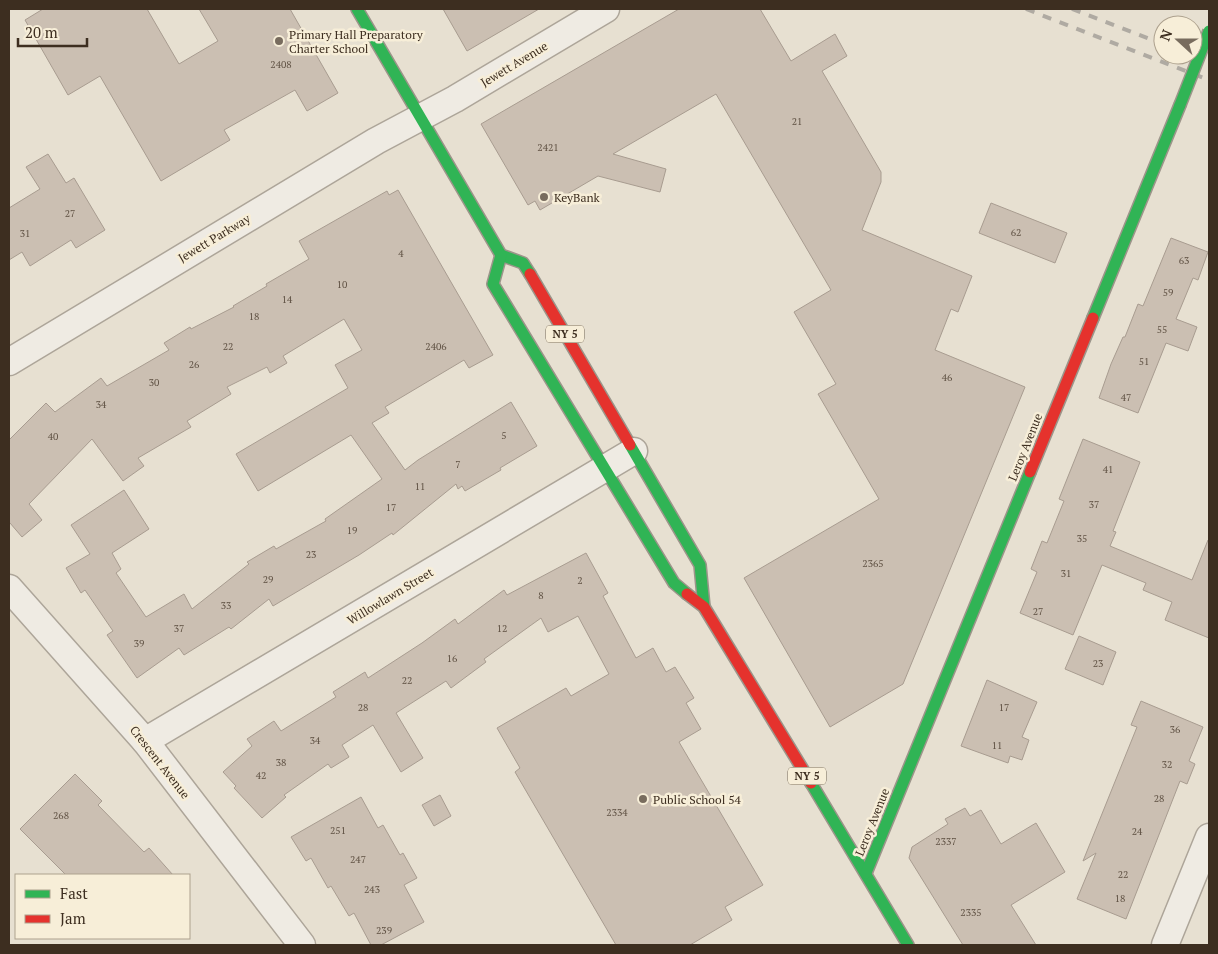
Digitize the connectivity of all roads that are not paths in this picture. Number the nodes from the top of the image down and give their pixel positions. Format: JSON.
{"nodes":[{"id":1,"x":357,"y":9,"type":"edge"},
{"id":2,"x":606,"y":9,"type":"edge"},
{"id":3,"x":1209,"y":31,"type":"edge"},
{"id":4,"x":421,"y":118,"type":"junction"},
{"id":5,"x":501,"y":255,"type":"junction"},
{"id":6,"x":9,"y":362,"type":"edge"},
{"id":7,"x":634,"y":451,"type":"junction"},
{"id":8,"x":604,"y":469,"type":"junction"},
{"id":9,"x":9,"y":588,"type":"edge"},
{"id":10,"x":704,"y":607,"type":"junction"},
{"id":11,"x":145,"y":741,"type":"junction"},
{"id":12,"x":1209,"y":837,"type":"edge"},
{"id":13,"x":866,"y":873,"type":"junction"},
{"id":14,"x":302,"y":945,"type":"edge"},
{"id":15,"x":908,"y":945,"type":"edge"},
{"id":16,"x":1165,"y":945,"type":"edge"}],
"edges":[{"from":1,"to":4,"type":"main road"},
{"from":2,"to":4,"type":"street","name":"Jewett Avenue"},
{"from":3,"to":13,"type":"main road","name":"Leroy Avenue","bridge":true},
{"from":4,"to":5,"type":"main road"},
{"from":4,"to":6,"type":"street","name":"Jewett Parkway"},
{"from":5,"to":7,"type":"main road","number":"NY 5"},
{"from":5,"to":8,"type":"main road","number":"NY 5"},
{"from":7,"to":8,"type":"street","name":"Willowlawn Street"},
{"from":7,"to":10,"type":"main road","number":"NY 5"},
{"from":8,"to":10,"type":"main road","number":"NY 5"},
{"from":8,"to":11,"type":"street","name":"Willowlawn Street"},
{"from":9,"to":11,"type":"street","name":"Crescent Avenue"},
{"from":10,"to":13,"type":"main road","number":"NY 5"},
{"from":11,"to":14,"type":"street","name":"Crescent Avenue"},
{"from":12,"to":16,"type":"street"},
{"from":13,"to":15,"type":"main road","number":"NY 5"}]}
